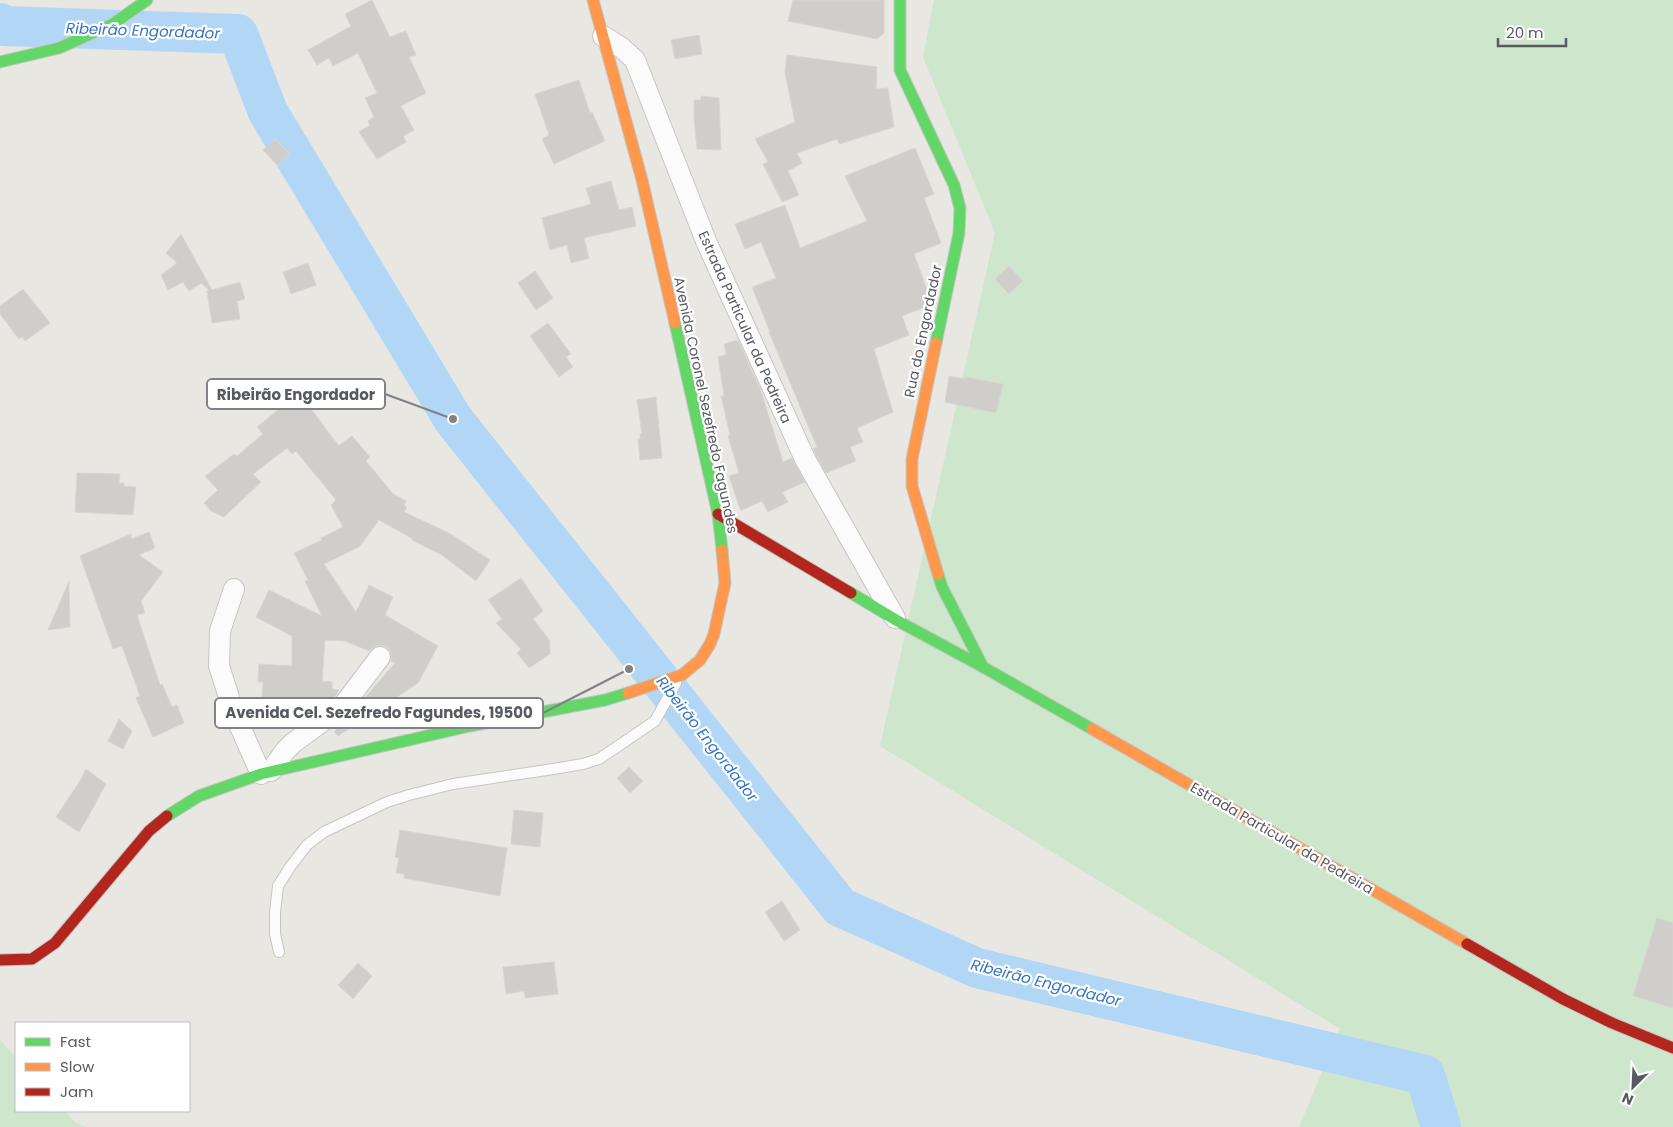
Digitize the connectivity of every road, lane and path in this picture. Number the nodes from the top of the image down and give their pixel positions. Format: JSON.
{"nodes":[{"id":1,"x":148,"y":0,"type":"edge"},
{"id":2,"x":593,"y":0,"type":"edge"},
{"id":3,"x":900,"y":0,"type":"edge"},
{"id":4,"x":603,"y":36,"type":"junction"},
{"id":5,"x":0,"y":62,"type":"edge"},
{"id":6,"x":718,"y":514,"type":"junction"},
{"id":7,"x":234,"y":589,"type":"dead end"},
{"id":8,"x":896,"y":620,"type":"junction"},
{"id":9,"x":380,"y":657,"type":"dead end"},
{"id":10,"x":983,"y":667,"type":"junction"},
{"id":11,"x":680,"y":676,"type":"junction"},
{"id":12,"x":266,"y":773,"type":"junction"},
{"id":13,"x":279,"y":952,"type":"dead end"},
{"id":14,"x":0,"y":960,"type":"edge"},
{"id":15,"x":1673,"y":1048,"type":"edge"}],
"edges":[{"from":1,"to":5,"type":"main road"},
{"from":2,"to":4,"type":"main road","name":"Avenida Coronel Sezefredo Fagundes"},
{"from":3,"to":10,"type":"main road","name":"Rua do Engordador"},
{"from":4,"to":6,"type":"main road","name":"Avenida Coronel Sezefredo Fagundes"},
{"from":4,"to":8,"type":"street","name":"Estrada Particular da Pedreira"},
{"from":6,"to":8,"type":"main road","name":"Estrada Particular da Pedreira"},
{"from":6,"to":11,"type":"main road","name":"Avenida Coronel Sezefredo Fagundes"},
{"from":7,"to":12,"type":"street"},
{"from":8,"to":10,"type":"main road","name":"Estrada Particular da Pedreira"},
{"from":9,"to":12,"type":"street"},
{"from":10,"to":15,"type":"main road","name":"Estrada Particular da Pedreira"},
{"from":11,"to":12,"type":"main road","name":"Avenida Coronel Sezefredo Fagundes"},
{"from":11,"to":13,"type":"lane"},
{"from":12,"to":14,"type":"main road","name":"Avenida Coronel Sezefredo Fagundes"}]}
